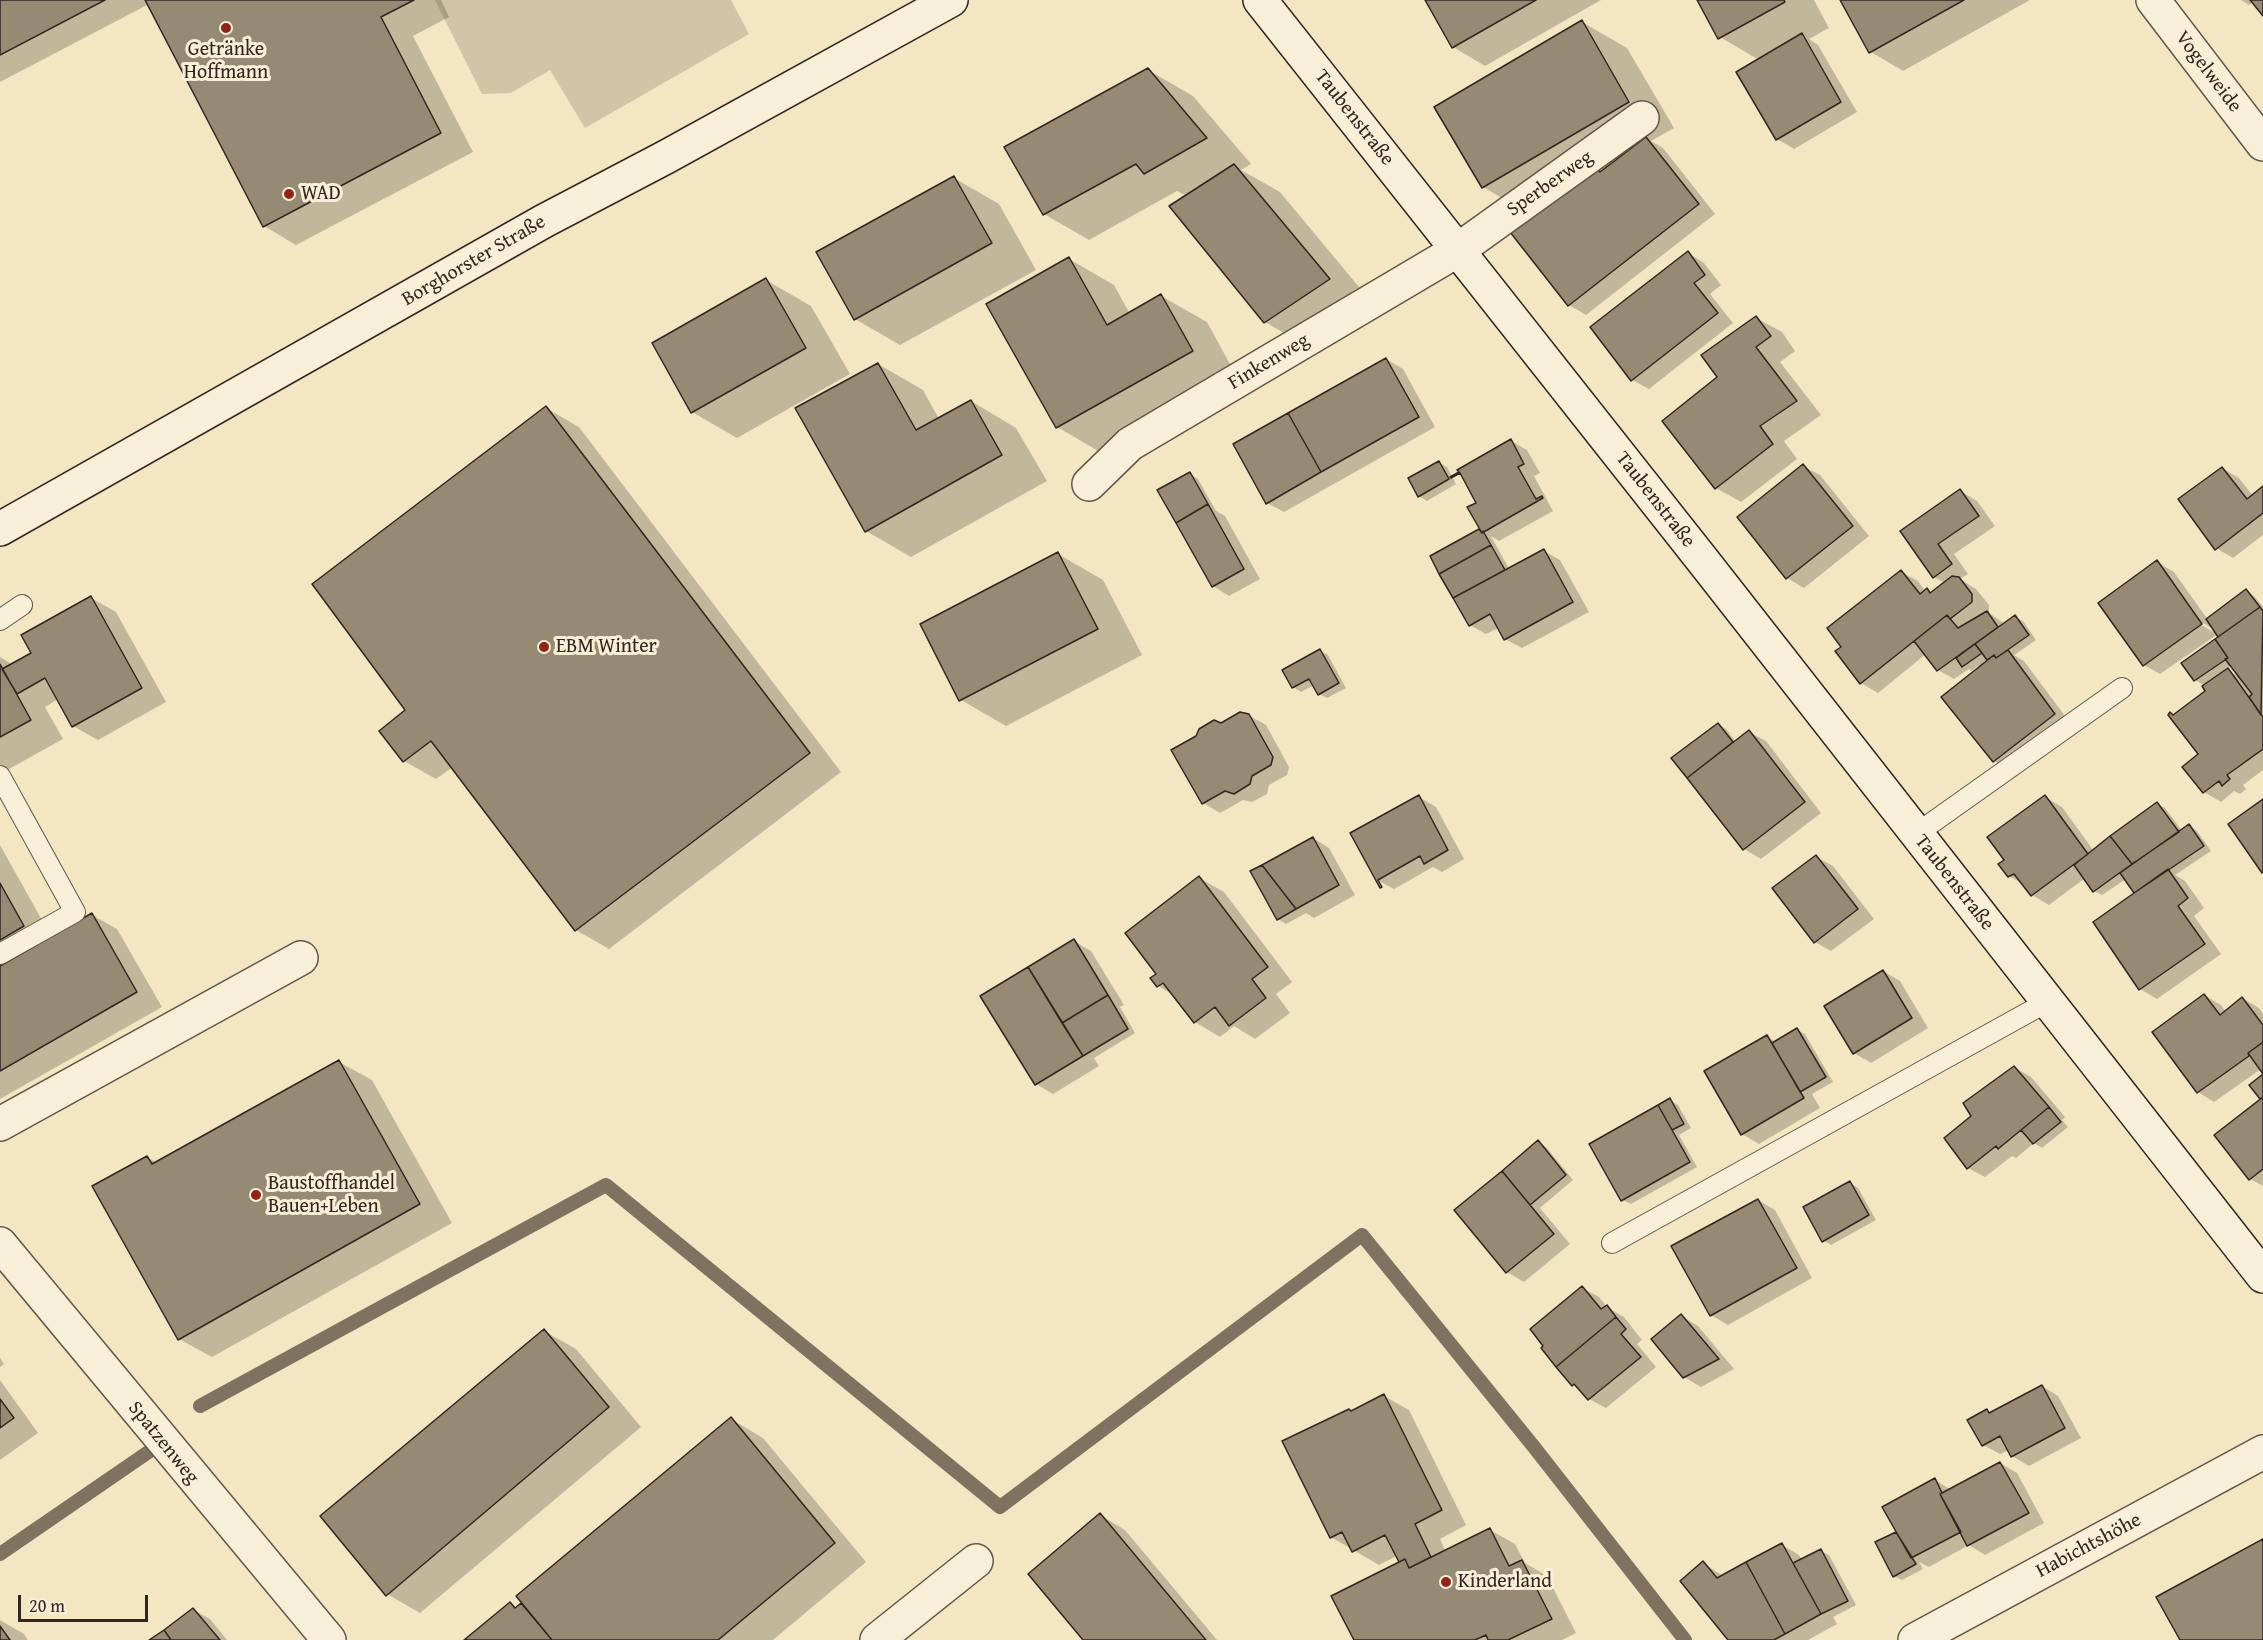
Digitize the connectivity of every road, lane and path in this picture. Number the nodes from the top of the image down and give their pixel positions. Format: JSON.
{"nodes":[{"id":1,"x":951,"y":0,"type":"edge"},
{"id":2,"x":1260,"y":0,"type":"edge"},
{"id":3,"x":2153,"y":0,"type":"edge"},
{"id":4,"x":1642,"y":118,"type":"dead end"},
{"id":5,"x":2261,"y":136,"type":"edge"},
{"id":6,"x":1458,"y":250,"type":"junction"},
{"id":7,"x":1089,"y":484,"type":"dead end"},
{"id":8,"x":0,"y":529,"type":"edge"},
{"id":9,"x":22,"y":606,"type":"dead end"},
{"id":10,"x":0,"y":620,"type":"edge"},
{"id":11,"x":2122,"y":688,"type":"dead end"},
{"id":12,"x":0,"y":776,"type":"edge"},
{"id":13,"x":1916,"y":834,"type":"junction"},
{"id":14,"x":0,"y":954,"type":"edge"},
{"id":15,"x":301,"y":958,"type":"dead end"},
{"id":16,"x":2047,"y":1002,"type":"junction"},
{"id":17,"x":0,"y":1124,"type":"edge"},
{"id":18,"x":1612,"y":1243,"type":"dead end"},
{"id":19,"x":0,"y":1244,"type":"edge"},
{"id":20,"x":2263,"y":1276,"type":"edge"},
{"id":21,"x":2263,"y":1452,"type":"edge"},
{"id":22,"x":976,"y":1561,"type":"dead end"},
{"id":23,"x":329,"y":1640,"type":"edge"},
{"id":24,"x":877,"y":1640,"type":"edge"},
{"id":25,"x":1915,"y":1640,"type":"edge"}],
"edges":[{"from":1,"to":8,"type":"street","name":"Borghorster Straße"},
{"from":2,"to":6,"type":"street","name":"Taubenstraße"},
{"from":3,"to":5,"type":"street","name":"Vogelweide"},
{"from":4,"to":6,"type":"street","name":"Sperberweg"},
{"from":6,"to":7,"type":"street","name":"Finkenweg"},
{"from":6,"to":13,"type":"street","name":"Taubenstraße"},
{"from":9,"to":10,"type":"lane"},
{"from":11,"to":13,"type":"lane"},
{"from":12,"to":14,"type":"lane"},
{"from":13,"to":16,"type":"street","name":"Taubenstraße"},
{"from":15,"to":17,"type":"street"},
{"from":16,"to":18,"type":"lane"},
{"from":16,"to":20,"type":"street","name":"Taubenstraße"},
{"from":19,"to":23,"type":"street","name":"Spatzenweg"},
{"from":21,"to":25,"type":"street","name":"Habichtshöhe"},
{"from":22,"to":24,"type":"street"}]}
